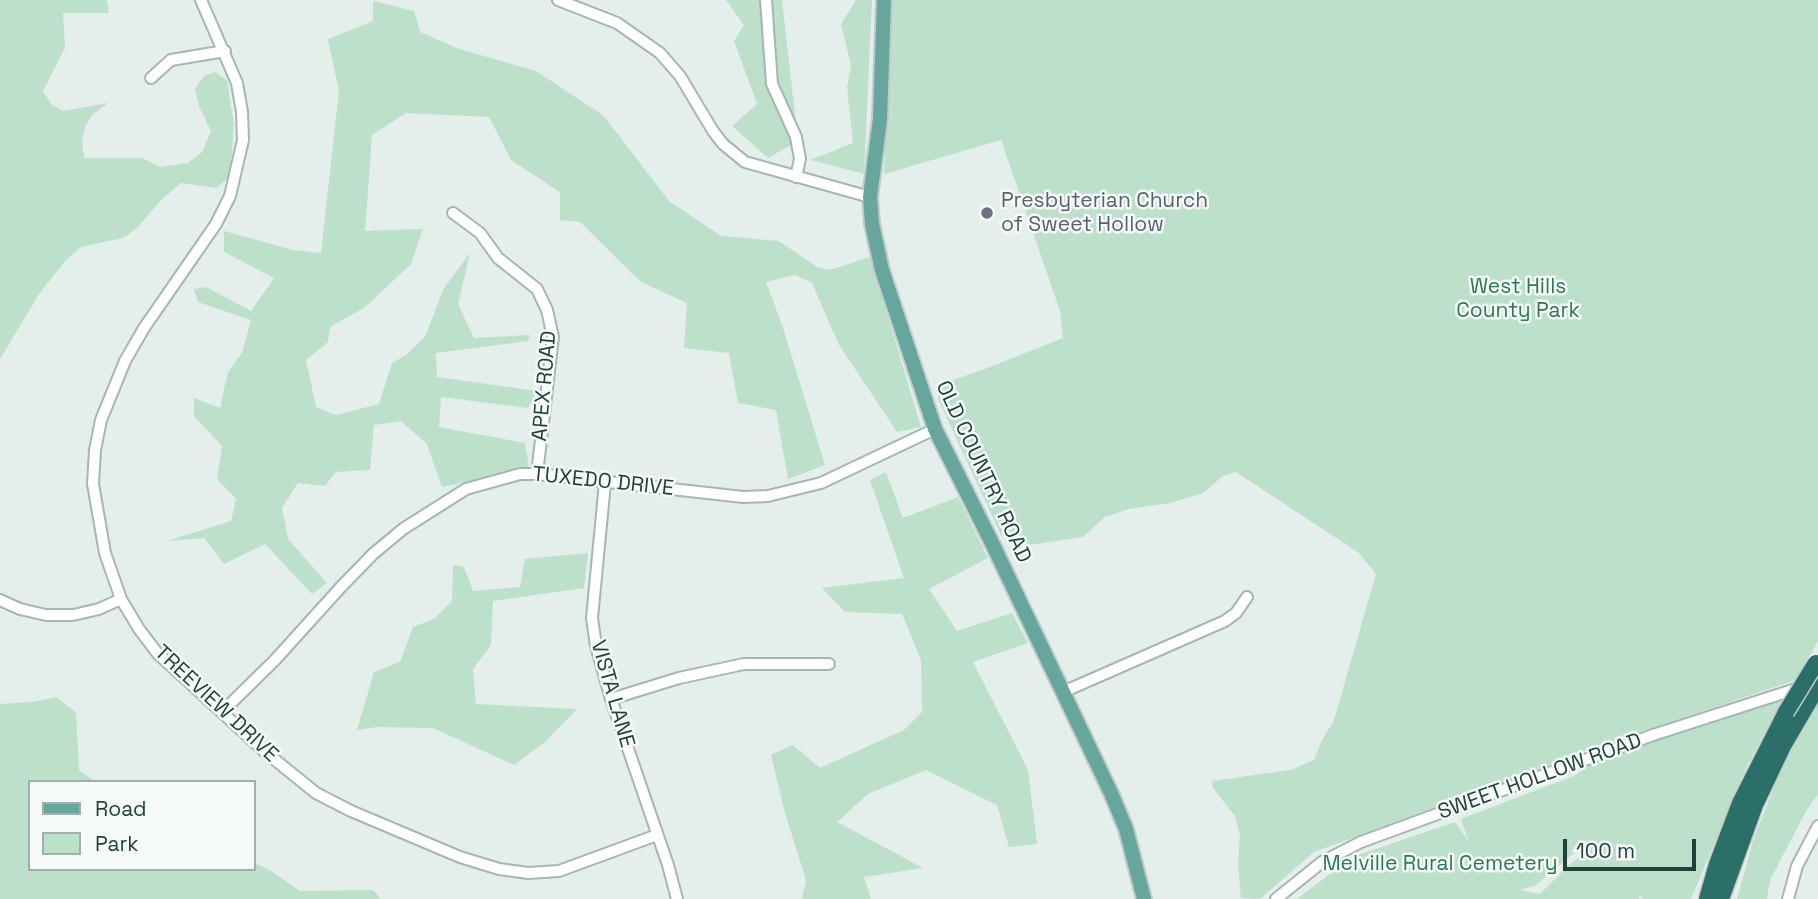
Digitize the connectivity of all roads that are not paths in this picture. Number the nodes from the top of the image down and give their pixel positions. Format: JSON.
{"nodes":[{"id":1,"x":201,"y":0,"type":"edge"},
{"id":2,"x":558,"y":0,"type":"edge"},
{"id":3,"x":766,"y":0,"type":"edge"},
{"id":4,"x":884,"y":0,"type":"edge"},
{"id":5,"x":225,"y":51,"type":"junction"},
{"id":6,"x":151,"y":78,"type":"dead end"},
{"id":7,"x":796,"y":177,"type":"junction"},
{"id":8,"x":870,"y":197,"type":"junction"},
{"id":9,"x":453,"y":213,"type":"dead end"},
{"id":10,"x":935,"y":429,"type":"junction"},
{"id":11,"x":537,"y":474,"type":"junction"},
{"id":12,"x":605,"y":483,"type":"junction"},
{"id":13,"x":1247,"y":597,"type":"dead end"},
{"id":14,"x":121,"y":599,"type":"junction"},
{"id":15,"x":0,"y":600,"type":"edge"},
{"id":16,"x":1817,"y":662,"type":"edge"},
{"id":17,"x":829,"y":664,"type":"dead end"},
{"id":18,"x":1818,"y":685,"type":"edge"},
{"id":19,"x":1063,"y":692,"type":"junction"},
{"id":20,"x":611,"y":699,"type":"junction"},
{"id":21,"x":222,"y":712,"type":"junction"},
{"id":22,"x":1792,"y":714,"type":"junction"},
{"id":23,"x":1818,"y":826,"type":"edge"},
{"id":24,"x":657,"y":835,"type":"junction"},
{"id":25,"x":677,"y":899,"type":"edge"},
{"id":26,"x":1144,"y":899,"type":"edge"},
{"id":27,"x":1276,"y":899,"type":"edge"},
{"id":28,"x":1707,"y":899,"type":"edge"},
{"id":29,"x":1721,"y":899,"type":"edge"},
{"id":30,"x":1788,"y":899,"type":"edge"}],
"edges":[{"from":1,"to":5,"type":"street","name":"TREEVIEW DRIVE"},
{"from":2,"to":7,"type":"street"},
{"from":3,"to":7,"type":"street"},
{"from":4,"to":8,"type":"main road","name":"OLD COUNTRY ROAD"},
{"from":5,"to":6,"type":"street"},
{"from":5,"to":14,"type":"street","name":"TREEVIEW DRIVE"},
{"from":7,"to":8,"type":"street"},
{"from":8,"to":10,"type":"main road","name":"OLD COUNTRY ROAD"},
{"from":9,"to":11,"type":"street","name":"APEX ROAD"},
{"from":10,"to":12,"type":"street","name":"TUXEDO DRIVE"},
{"from":10,"to":19,"type":"main road","name":"OLD COUNTRY ROAD"},
{"from":11,"to":12,"type":"street","name":"TUXEDO DRIVE"},
{"from":11,"to":21,"type":"street","name":"TUXEDO DRIVE"},
{"from":12,"to":20,"type":"street","name":"VISTA LANE"},
{"from":13,"to":19,"type":"street"},
{"from":14,"to":15,"type":"street"},
{"from":14,"to":21,"type":"street","name":"TREEVIEW DRIVE"},
{"from":16,"to":22,"type":"highway","bridge":true},
{"from":17,"to":20,"type":"street"},
{"from":18,"to":22,"type":"highway"},
{"from":18,"to":27,"type":"street","name":"SWEET HOLLOW ROAD"},
{"from":19,"to":26,"type":"main road","name":"OLD COUNTRY ROAD"},
{"from":20,"to":24,"type":"street","name":"VISTA LANE"},
{"from":21,"to":24,"type":"street","name":"TREEVIEW DRIVE"},
{"from":22,"to":28,"type":"highway"},
{"from":22,"to":29,"type":"highway"},
{"from":23,"to":30,"type":"street"},
{"from":24,"to":25,"type":"street","name":"VISTA LANE"}]}
